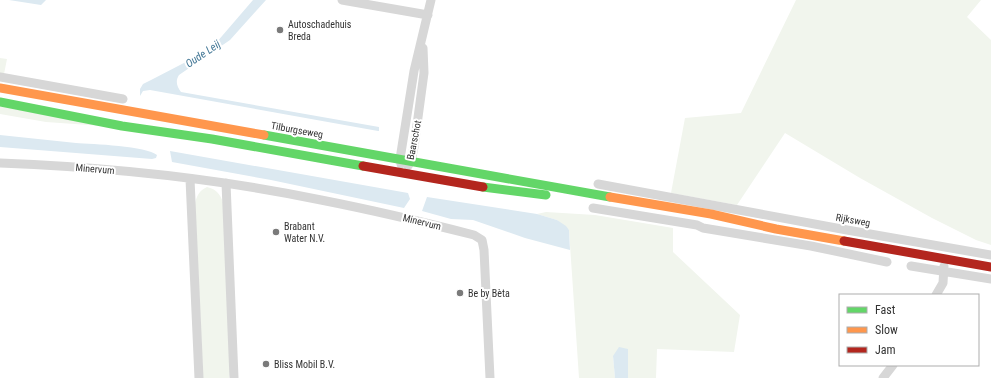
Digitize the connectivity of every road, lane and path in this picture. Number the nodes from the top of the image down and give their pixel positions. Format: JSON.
{"nodes":[{"id":1,"x":342,"y":0,"type":"edge"},
{"id":2,"x":431,"y":0,"type":"edge"},
{"id":3,"x":428,"y":15,"type":"junction"},
{"id":4,"x":423,"y":37,"type":"junction"},
{"id":5,"x":0,"y":77,"type":"edge"},
{"id":6,"x":0,"y":88,"type":"edge"},
{"id":7,"x":123,"y":99,"type":"dead end"},
{"id":8,"x":0,"y":102,"type":"edge"},
{"id":9,"x":400,"y":160,"type":"junction"},
{"id":10,"x":411,"y":161,"type":"junction"},
{"id":11,"x":0,"y":163,"type":"edge"},
{"id":12,"x":403,"y":174,"type":"junction"},
{"id":13,"x":190,"y":179,"type":"junction"},
{"id":14,"x":226,"y":183,"type":"junction"},
{"id":15,"x":598,"y":184,"type":"dead end"},
{"id":16,"x":591,"y":200,"type":"junction"},
{"id":17,"x":711,"y":213,"type":"junction"},
{"id":18,"x":776,"y":229,"type":"junction"},
{"id":19,"x":774,"y":240,"type":"junction"},
{"id":20,"x":991,"y":254,"type":"edge"},
{"id":21,"x":944,"y":259,"type":"junction"},
{"id":22,"x":887,"y":262,"type":"dead end"},
{"id":23,"x":911,"y":266,"type":"dead end"},
{"id":24,"x":990,"y":267,"type":"edge"},
{"id":25,"x":945,"y":270,"type":"junction"},
{"id":26,"x":991,"y":279,"type":"edge"},
{"id":27,"x":937,"y":294,"type":"edge"},
{"id":28,"x":892,"y":366,"type":"edge"},
{"id":29,"x":199,"y":378,"type":"edge"},
{"id":30,"x":234,"y":378,"type":"edge"},
{"id":31,"x":490,"y":378,"type":"edge"},
{"id":32,"x":883,"y":378,"type":"edge"}],
"edges":[{"from":1,"to":3,"type":"street"},
{"from":2,"to":3,"type":"street","name":"Baarschot"},
{"from":3,"to":4,"type":"street","name":"Baarschot"},
{"from":4,"to":9,"type":"street","name":"Baarschot"},
{"from":4,"to":10,"type":"street","name":"Baarschot"},
{"from":5,"to":7,"type":"street"},
{"from":6,"to":9,"type":"main road","name":"Tilburgseweg"},
{"from":8,"to":12,"type":"main road"},
{"from":9,"to":10,"type":"main road","name":"Tilburgseweg"},
{"from":9,"to":12,"type":"street","name":"Baarschot"},
{"from":10,"to":12,"type":"street","name":"Baarschot"},
{"from":10,"to":16,"type":"main road","name":"Tilburgseweg"},
{"from":11,"to":13,"type":"street","name":"Minervum"},
{"from":12,"to":16,"type":"main road"},
{"from":13,"to":14,"type":"street","name":"Minervum"},
{"from":13,"to":29,"type":"street"},
{"from":14,"to":30,"type":"street"},
{"from":14,"to":31,"type":"street","name":"Minervum"},
{"from":15,"to":17,"type":"street","name":"Rijksweg"},
{"from":16,"to":17,"type":"main road","name":"Rijksweg"},
{"from":16,"to":19,"type":"street"},
{"from":17,"to":18,"type":"main road","name":"Rijksweg"},
{"from":17,"to":20,"type":"street","name":"Rijksweg"},
{"from":18,"to":19,"type":"street"},
{"from":18,"to":21,"type":"main road","name":"Rijksweg"},
{"from":19,"to":22,"type":"street"},
{"from":21,"to":24,"type":"main road","name":"Rijksweg"},
{"from":21,"to":25,"type":"street"},
{"from":23,"to":25,"type":"street"},
{"from":25,"to":26,"type":"street"},
{"from":25,"to":27,"type":"street"},
{"from":28,"to":32,"type":"street"}]}
